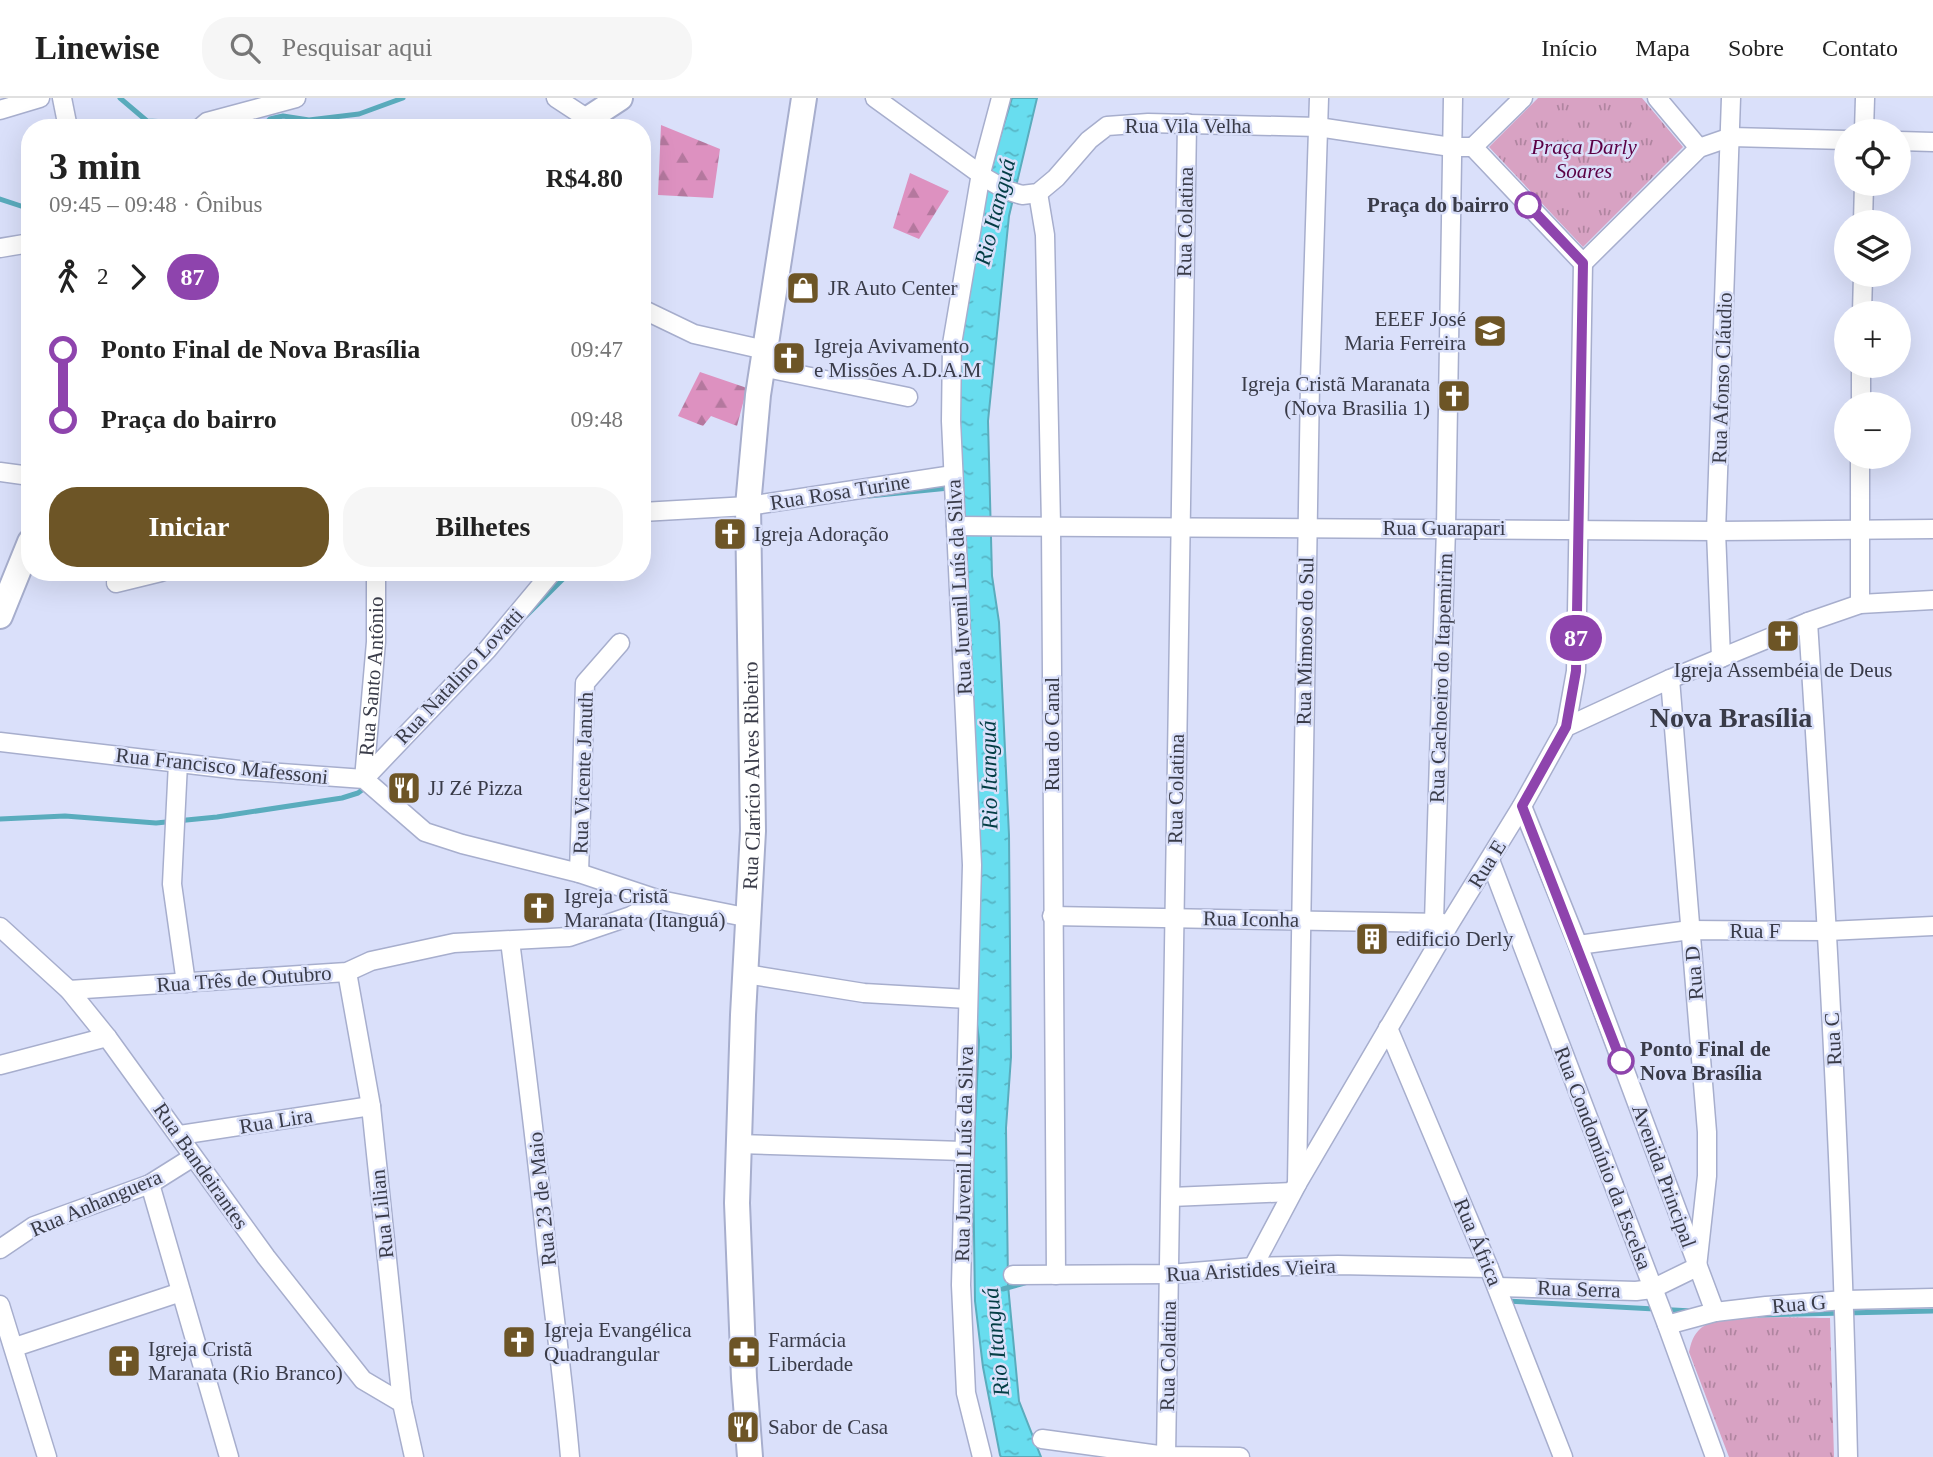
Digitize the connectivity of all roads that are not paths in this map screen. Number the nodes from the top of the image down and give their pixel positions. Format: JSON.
{"nodes":[{"id":1,"x":40,"y":98,"type":"edge"},
{"id":2,"x":62,"y":98,"type":"edge"},
{"id":3,"x":296,"y":98,"type":"edge"},
{"id":4,"x":556,"y":98,"type":"edge"},
{"id":5,"x":621,"y":98,"type":"edge"},
{"id":6,"x":804,"y":98,"type":"edge"},
{"id":7,"x":875,"y":98,"type":"edge"},
{"id":8,"x":1001,"y":98,"type":"edge"},
{"id":9,"x":1319,"y":98,"type":"edge"},
{"id":10,"x":1453,"y":98,"type":"edge"},
{"id":11,"x":1522,"y":98,"type":"edge"},
{"id":12,"x":1657,"y":98,"type":"edge"},
{"id":13,"x":1731,"y":98,"type":"edge"},
{"id":14,"x":1865,"y":98,"type":"edge"},
{"id":15,"x":0,"y":110,"type":"edge"},
{"id":16,"x":66,"y":119,"type":"edge"},
{"id":17,"x":218,"y":119,"type":"edge"},
{"id":18,"x":580,"y":119,"type":"edge"},
{"id":19,"x":593,"y":119,"type":"edge"},
{"id":20,"x":1864,"y":119,"type":"edge"},
{"id":21,"x":1187,"y":123,"type":"junction"},
{"id":22,"x":1318,"y":127,"type":"junction"},
{"id":23,"x":1731,"y":137,"type":"junction"},
{"id":24,"x":1834,"y":140,"type":"edge"},
{"id":25,"x":1911,"y":141,"type":"edge"},
{"id":26,"x":1933,"y":142,"type":"edge"},
{"id":27,"x":1451,"y":146,"type":"junction"},
{"id":28,"x":1473,"y":147,"type":"junction"},
{"id":29,"x":1699,"y":148,"type":"junction"},
{"id":30,"x":984,"y":176,"type":"junction"},
{"id":31,"x":1038,"y":193,"type":"junction"},
{"id":32,"x":21,"y":244,"type":"edge"},
{"id":33,"x":0,"y":248,"type":"edge"},
{"id":34,"x":1583,"y":263,"type":"junction"},
{"id":35,"x":651,"y":313,"type":"edge"},
{"id":36,"x":763,"y":358,"type":"junction"},
{"id":37,"x":908,"y":397,"type":"dead end"},
{"id":38,"x":1860,"y":469,"type":"edge"},
{"id":39,"x":0,"y":472,"type":"edge"},
{"id":40,"x":21,"y":475,"type":"edge"},
{"id":41,"x":953,"y":475,"type":"junction"},
{"id":42,"x":748,"y":506,"type":"junction"},
{"id":43,"x":651,"y":511,"type":"edge"},
{"id":44,"x":961,"y":525,"type":"junction"},
{"id":45,"x":1051,"y":525,"type":"junction"},
{"id":46,"x":1180,"y":526,"type":"junction"},
{"id":47,"x":1307,"y":527,"type":"junction"},
{"id":48,"x":1446,"y":528,"type":"junction"},
{"id":49,"x":1933,"y":528,"type":"edge"},
{"id":50,"x":1578,"y":529,"type":"junction"},
{"id":51,"x":1859,"y":529,"type":"junction"},
{"id":52,"x":1716,"y":531,"type":"junction"},
{"id":53,"x":21,"y":564,"type":"edge"},
{"id":54,"x":124,"y":581,"type":"edge"},
{"id":55,"x":376,"y":581,"type":"edge"},
{"id":56,"x":544,"y":581,"type":"edge"},
{"id":57,"x":116,"y":583,"type":"dead end"},
{"id":58,"x":1933,"y":600,"type":"edge"},
{"id":59,"x":1860,"y":604,"type":"junction"},
{"id":60,"x":0,"y":617,"type":"edge"},
{"id":61,"x":1808,"y":622,"type":"junction"},
{"id":62,"x":620,"y":643,"type":"dead end"},
{"id":63,"x":1721,"y":658,"type":"junction"},
{"id":64,"x":1670,"y":680,"type":"junction"},
{"id":65,"x":1566,"y":727,"type":"junction"},
{"id":66,"x":0,"y":741,"type":"edge"},
{"id":67,"x":178,"y":763,"type":"junction"},
{"id":68,"x":364,"y":779,"type":"junction"},
{"id":69,"x":1522,"y":806,"type":"junction"},
{"id":70,"x":1490,"y":860,"type":"junction"},
{"id":71,"x":579,"y":873,"type":"junction"},
{"id":72,"x":660,"y":900,"type":"junction"},
{"id":73,"x":1052,"y":916,"type":"junction"},
{"id":74,"x":750,"y":918,"type":"junction"},
{"id":75,"x":1175,"y":918,"type":"junction"},
{"id":76,"x":1301,"y":920,"type":"junction"},
{"id":77,"x":1442,"y":923,"type":"junction"},
{"id":78,"x":1933,"y":926,"type":"edge"},
{"id":79,"x":0,"y":927,"type":"edge"},
{"id":80,"x":1690,"y":930,"type":"junction"},
{"id":81,"x":1828,"y":931,"type":"junction"},
{"id":82,"x":510,"y":941,"type":"junction"},
{"id":83,"x":1578,"y":945,"type":"junction"},
{"id":84,"x":347,"y":972,"type":"junction"},
{"id":85,"x":746,"y":974,"type":"junction"},
{"id":86,"x":187,"y":983,"type":"junction"},
{"id":87,"x":69,"y":990,"type":"junction"},
{"id":88,"x":968,"y":999,"type":"junction"},
{"id":89,"x":1388,"y":1028,"type":"junction"},
{"id":90,"x":107,"y":1037,"type":"junction"},
{"id":91,"x":0,"y":1065,"type":"edge"},
{"id":92,"x":371,"y":1106,"type":"junction"},
{"id":93,"x":180,"y":1135,"type":"junction"},
{"id":94,"x":738,"y":1144,"type":"junction"},
{"id":95,"x":963,"y":1150,"type":"junction"},
{"id":96,"x":193,"y":1157,"type":"junction"},
{"id":97,"x":150,"y":1184,"type":"junction"},
{"id":98,"x":1294,"y":1188,"type":"junction"},
{"id":99,"x":1171,"y":1197,"type":"junction"},
{"id":100,"x":0,"y":1249,"type":"edge"},
{"id":101,"x":1253,"y":1267,"type":"junction"},
{"id":102,"x":1697,"y":1267,"type":"junction"},
{"id":103,"x":1489,"y":1268,"type":"junction"},
{"id":104,"x":1170,"y":1274,"type":"junction"},
{"id":105,"x":1013,"y":1275,"type":"dead end"},
{"id":106,"x":1056,"y":1275,"type":"junction"},
{"id":107,"x":1497,"y":1287,"type":"junction"},
{"id":108,"x":1652,"y":1289,"type":"junction"},
{"id":109,"x":181,"y":1292,"type":"junction"},
{"id":110,"x":1933,"y":1298,"type":"edge"},
{"id":111,"x":1844,"y":1300,"type":"junction"},
{"id":112,"x":0,"y":1304,"type":"edge"},
{"id":113,"x":1715,"y":1312,"type":"junction"},
{"id":114,"x":1667,"y":1325,"type":"junction"},
{"id":115,"x":15,"y":1348,"type":"junction"},
{"id":116,"x":402,"y":1403,"type":"junction"},
{"id":117,"x":1042,"y":1439,"type":"dead end"},
{"id":118,"x":1166,"y":1455,"type":"edge"},
{"id":119,"x":47,"y":1457,"type":"edge"},
{"id":120,"x":229,"y":1457,"type":"edge"},
{"id":121,"x":414,"y":1457,"type":"edge"},
{"id":122,"x":570,"y":1457,"type":"edge"},
{"id":123,"x":750,"y":1457,"type":"edge"},
{"id":124,"x":982,"y":1457,"type":"edge"},
{"id":125,"x":1240,"y":1457,"type":"edge"},
{"id":126,"x":1563,"y":1457,"type":"edge"},
{"id":127,"x":1715,"y":1457,"type":"edge"},
{"id":128,"x":1848,"y":1457,"type":"edge"}],
"edges":[{"from":1,"to":15,"type":"street"},
{"from":2,"to":16,"type":"street"},
{"from":3,"to":17,"type":"street"},
{"from":4,"to":18,"type":"street"},
{"from":5,"to":19,"type":"street"},
{"from":6,"to":36,"type":"street","name":"Rua Clarício Alves Ribeiro"},
{"from":7,"to":30,"type":"street"},
{"from":8,"to":30,"type":"street","name":"Rua Juvenil Luís da Silva"},
{"from":9,"to":22,"type":"street","name":"Rua Mimoso do Sul"},
{"from":10,"to":27,"type":"street","name":"Rua Cachoeiro do Itapemirim"},
{"from":11,"to":28,"type":"street"},
{"from":12,"to":29,"type":"street"},
{"from":13,"to":23,"type":"street","name":"Rua Afonso Cláudio"},
{"from":14,"to":20,"type":"street"},
{"from":21,"to":22,"type":"street","name":"Rua Vila Velha"},
{"from":21,"to":31,"type":"street","name":"Rua Vila Velha"},
{"from":21,"to":46,"type":"street","name":"Rua Colatina"},
{"from":22,"to":27,"type":"street","name":"Rua Vila Velha"},
{"from":22,"to":47,"type":"street","name":"Rua Mimoso do Sul"},
{"from":23,"to":24,"type":"street"},
{"from":23,"to":29,"type":"street"},
{"from":23,"to":52,"type":"street","name":"Rua Afonso Cláudio"},
{"from":25,"to":26,"type":"street"},
{"from":27,"to":28,"type":"street","name":"Rua Vila Velha"},
{"from":27,"to":48,"type":"street","name":"Rua Cachoeiro do Itapemirim"},
{"from":28,"to":34,"type":"street"},
{"from":29,"to":34,"type":"street"},
{"from":30,"to":31,"type":"street"},
{"from":30,"to":41,"type":"street","name":"Rua Juvenil Luís da Silva"},
{"from":31,"to":45,"type":"street","name":"Rua do Canal"},
{"from":32,"to":33,"type":"street"},
{"from":34,"to":50,"type":"street","name":"Rua E"},
{"from":35,"to":36,"type":"street"},
{"from":36,"to":37,"type":"street"},
{"from":36,"to":42,"type":"street","name":"Rua Clarício Alves Ribeiro"},
{"from":38,"to":51,"type":"street"},
{"from":39,"to":40,"type":"street"},
{"from":41,"to":42,"type":"street","name":"Rua Rosa Turine"},
{"from":41,"to":44,"type":"street","name":"Rua Juvenil Luís da Silva"},
{"from":42,"to":43,"type":"street","name":"Rua Rosa Turine"},
{"from":42,"to":74,"type":"street","name":"Rua Clarício Alves Ribeiro"},
{"from":44,"to":45,"type":"street","name":"Rua Guarapari"},
{"from":44,"to":88,"type":"street","name":"Rua Juvenil Luís da Silva"},
{"from":45,"to":46,"type":"street","name":"Rua Guarapari"},
{"from":45,"to":73,"type":"street","name":"Rua do Canal"},
{"from":46,"to":47,"type":"street","name":"Rua Guarapari"},
{"from":46,"to":75,"type":"street","name":"Rua Colatina"},
{"from":47,"to":48,"type":"street","name":"Rua Guarapari"},
{"from":47,"to":76,"type":"street","name":"Rua Mimoso do Sul"},
{"from":48,"to":50,"type":"street","name":"Rua Guarapari"},
{"from":48,"to":77,"type":"street","name":"Rua Cachoeiro do Itapemirim"},
{"from":49,"to":51,"type":"street","name":"Rua Guarapari"},
{"from":50,"to":52,"type":"street","name":"Rua Guarapari"},
{"from":50,"to":65,"type":"street","name":"Rua E"},
{"from":51,"to":52,"type":"street","name":"Rua Guarapari"},
{"from":51,"to":59,"type":"street"},
{"from":52,"to":63,"type":"street","name":"Rua Afonso Cláudio"},
{"from":53,"to":60,"type":"street"},
{"from":54,"to":57,"type":"street"},
{"from":55,"to":68,"type":"street","name":"Rua Santo Antônio"},
{"from":56,"to":68,"type":"street","name":"Rua Natalino Lovatti"},
{"from":58,"to":59,"type":"street"},
{"from":59,"to":61,"type":"street"},
{"from":61,"to":63,"type":"street"},
{"from":61,"to":81,"type":"street","name":"Rua C"},
{"from":62,"to":71,"type":"street","name":"Rua Vicente Januth"},
{"from":63,"to":64,"type":"street"},
{"from":64,"to":65,"type":"street"},
{"from":64,"to":80,"type":"street","name":"Rua D"},
{"from":65,"to":69,"type":"street","name":"Rua E"},
{"from":66,"to":67,"type":"street","name":"Rua Francisco Mafessoni"},
{"from":67,"to":68,"type":"street","name":"Rua Francisco Mafessoni"},
{"from":67,"to":86,"type":"street"},
{"from":68,"to":71,"type":"street"},
{"from":69,"to":70,"type":"street","name":"Rua E"},
{"from":69,"to":83,"type":"street","name":"Avenida Principal"},
{"from":70,"to":77,"type":"street","name":"Rua E"},
{"from":70,"to":108,"type":"street","name":"Rua Condomínio da Escelsa"},
{"from":71,"to":72,"type":"street"},
{"from":72,"to":74,"type":"street"},
{"from":72,"to":82,"type":"street","name":"Rua Três de Outubro"},
{"from":73,"to":75,"type":"street","name":"Rua Iconha"},
{"from":73,"to":106,"type":"street","name":"Rua do Canal"},
{"from":74,"to":85,"type":"street","name":"Rua Clarício Alves Ribeiro"},
{"from":75,"to":76,"type":"street","name":"Rua Iconha"},
{"from":75,"to":99,"type":"street","name":"Rua Colatina"},
{"from":76,"to":77,"type":"street","name":"Rua Iconha"},
{"from":76,"to":98,"type":"street","name":"Rua Mimoso do Sul"},
{"from":77,"to":89,"type":"street","name":"Rua E"},
{"from":78,"to":81,"type":"street","name":"Rua F"},
{"from":79,"to":87,"type":"street","name":"Rua Bandeirantes"},
{"from":80,"to":81,"type":"street","name":"Rua F"},
{"from":80,"to":83,"type":"street","name":"Rua F"},
{"from":80,"to":102,"type":"street","name":"Rua D"},
{"from":81,"to":111,"type":"street","name":"Rua C"},
{"from":82,"to":84,"type":"street","name":"Rua Três de Outubro"},
{"from":82,"to":122,"type":"street","name":"Rua 23 de Maio"},
{"from":83,"to":102,"type":"street","name":"Avenida Principal"},
{"from":84,"to":86,"type":"street","name":"Rua Três de Outubro"},
{"from":84,"to":92,"type":"street","name":"Rua Lilian"},
{"from":85,"to":88,"type":"street"},
{"from":85,"to":94,"type":"street","name":"Rua Clarício Alves Ribeiro"},
{"from":86,"to":87,"type":"street","name":"Rua Três de Outubro"},
{"from":87,"to":90,"type":"street","name":"Rua Bandeirantes"},
{"from":88,"to":95,"type":"street","name":"Rua Juvenil Luís da Silva"},
{"from":89,"to":98,"type":"street","name":"Rua E"},
{"from":89,"to":103,"type":"street","name":"Rua África"},
{"from":90,"to":91,"type":"street"},
{"from":90,"to":93,"type":"street","name":"Rua Bandeirantes"},
{"from":92,"to":93,"type":"street","name":"Rua Lira"},
{"from":92,"to":116,"type":"street","name":"Rua Lilian"},
{"from":93,"to":96,"type":"street","name":"Rua Bandeirantes"},
{"from":94,"to":95,"type":"street"},
{"from":94,"to":123,"type":"street","name":"Rua Clarício Alves Ribeiro"},
{"from":95,"to":124,"type":"street","name":"Rua Juvenil Luís da Silva"},
{"from":96,"to":97,"type":"street","name":"Rua Anhanguera"},
{"from":96,"to":116,"type":"street","name":"Rua Bandeirantes"},
{"from":97,"to":100,"type":"street","name":"Rua Anhanguera"},
{"from":97,"to":109,"type":"street"},
{"from":98,"to":99,"type":"street"},
{"from":98,"to":101,"type":"street","name":"Rua E"},
{"from":99,"to":104,"type":"street","name":"Rua Colatina"},
{"from":101,"to":103,"type":"street","name":"Rua Aristides Vieira"},
{"from":101,"to":104,"type":"street","name":"Rua Aristides Vieira"},
{"from":102,"to":108,"type":"street","name":"Rua Serra"},
{"from":102,"to":113,"type":"street","name":"Avenida Principal"},
{"from":103,"to":107,"type":"street","name":"Rua África"},
{"from":104,"to":106,"type":"street","name":"Rua Aristides Vieira"},
{"from":104,"to":118,"type":"street","name":"Rua Colatina"},
{"from":105,"to":106,"type":"street","name":"Rua Aristides Vieira"},
{"from":107,"to":108,"type":"street","name":"Rua Serra"},
{"from":107,"to":126,"type":"street","name":"Rua África"},
{"from":108,"to":114,"type":"street","name":"Rua Condomínio da Escelsa"},
{"from":109,"to":115,"type":"street"},
{"from":109,"to":120,"type":"street"},
{"from":110,"to":111,"type":"street","name":"Rua G"},
{"from":111,"to":113,"type":"street","name":"Rua G"},
{"from":111,"to":128,"type":"street","name":"Rua C"},
{"from":112,"to":115,"type":"street"},
{"from":113,"to":114,"type":"street","name":"Rua G"},
{"from":114,"to":127,"type":"street","name":"Rua Condomínio da Escelsa"},
{"from":115,"to":119,"type":"street"},
{"from":116,"to":121,"type":"street","name":"Rua Lilian"},
{"from":117,"to":118,"type":"street"},
{"from":118,"to":125,"type":"street"}]}
